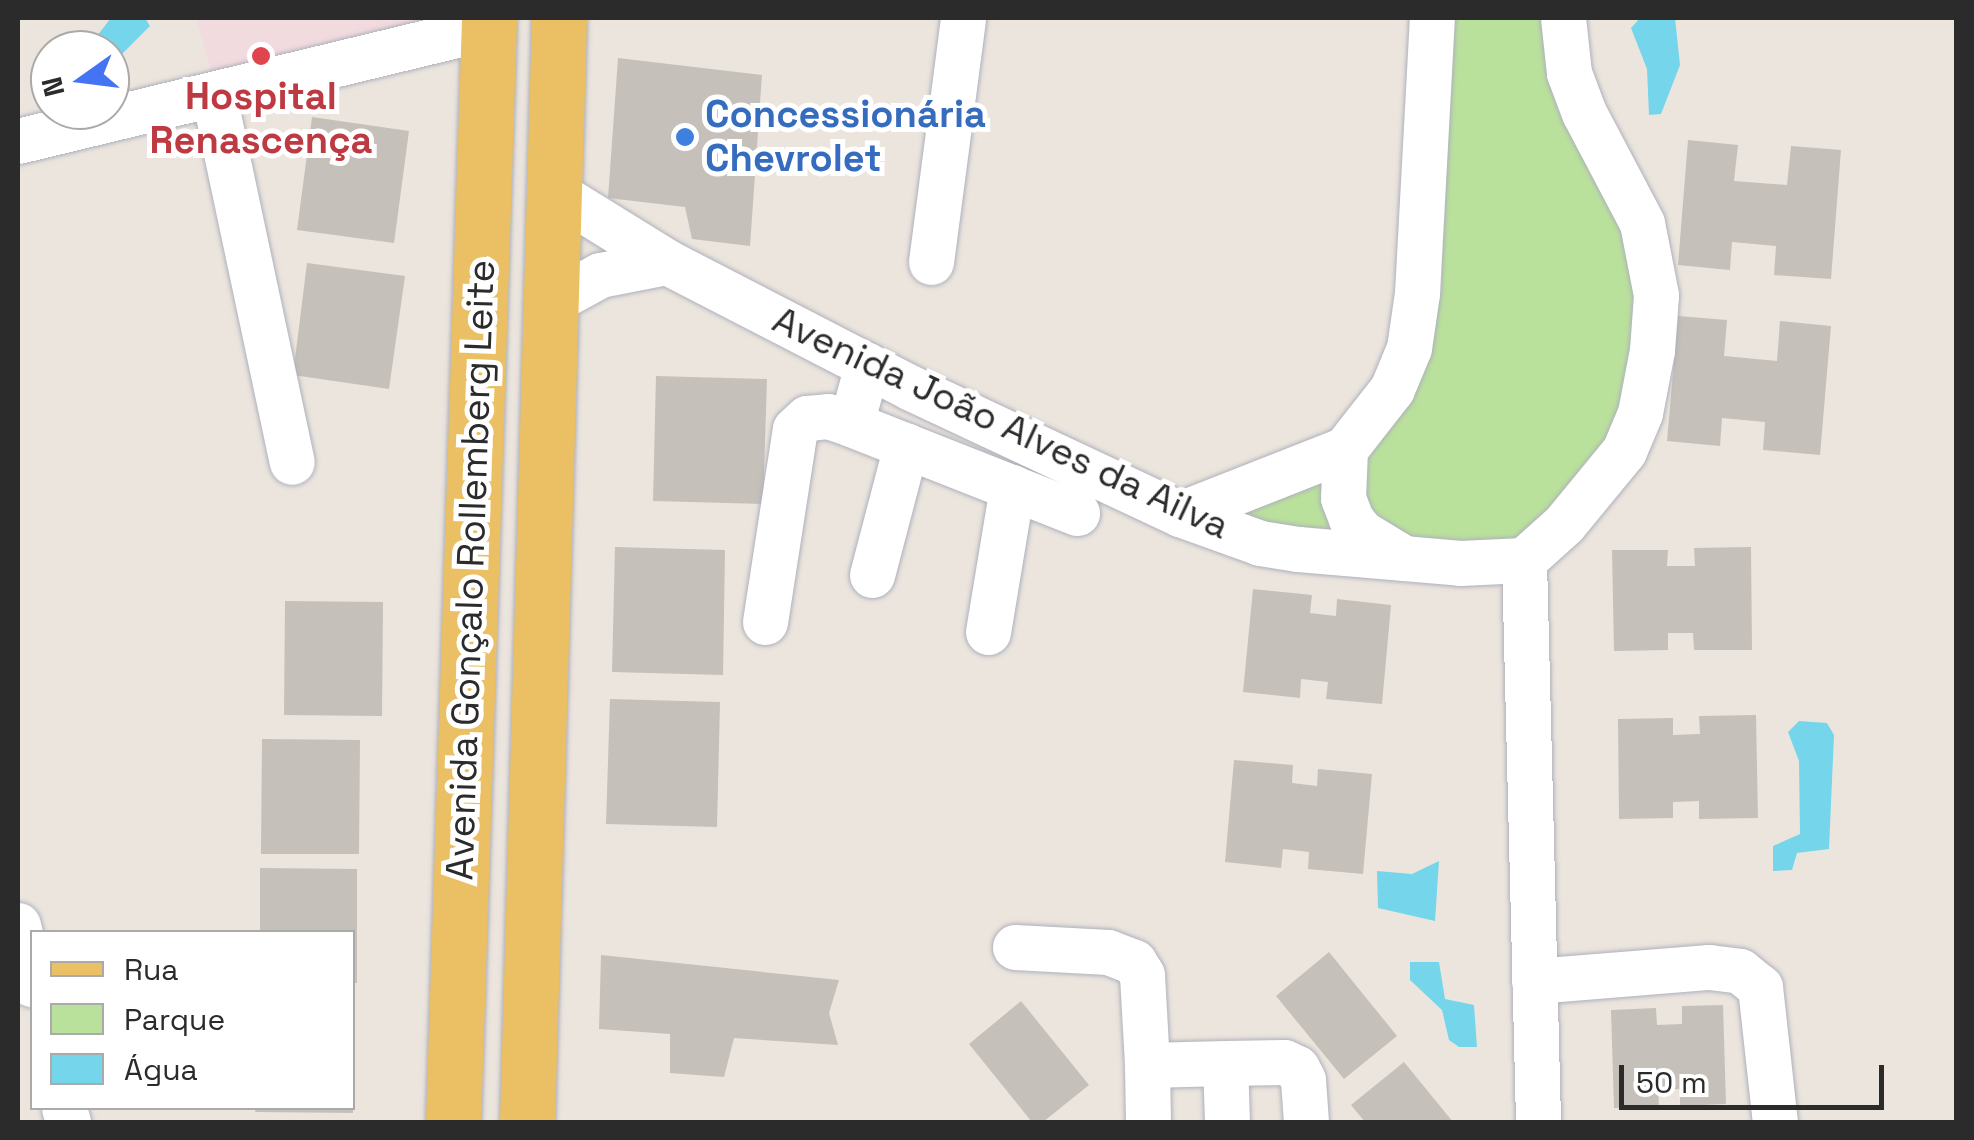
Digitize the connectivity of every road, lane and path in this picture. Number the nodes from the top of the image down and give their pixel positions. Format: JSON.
{"nodes":[{"id":1,"x":558,"y":18,"type":"edge"},
{"id":2,"x":963,"y":18,"type":"edge"},
{"id":3,"x":1432,"y":18,"type":"edge"},
{"id":4,"x":1563,"y":18,"type":"edge"},
{"id":5,"x":487,"y":20,"type":"edge"},
{"id":6,"x":214,"y":96,"type":"junction"},
{"id":7,"x":18,"y":141,"type":"edge"},
{"id":8,"x":552,"y":190,"type":"junction"},
{"id":9,"x":667,"y":262,"type":"junction"},
{"id":10,"x":931,"y":262,"type":"dead end"},
{"id":11,"x":547,"y":304,"type":"junction"},
{"id":12,"x":866,"y":365,"type":"junction"},
{"id":13,"x":851,"y":424,"type":"junction"},
{"id":14,"x":906,"y":444,"type":"junction"},
{"id":15,"x":1345,"y":449,"type":"junction"},
{"id":16,"x":292,"y":462,"type":"dead end"},
{"id":17,"x":1012,"y":487,"type":"junction"},
{"id":18,"x":1078,"y":513,"type":"dead end"},
{"id":19,"x":1180,"y":514,"type":"junction"},
{"id":20,"x":1407,"y":560,"type":"junction"},
{"id":21,"x":1524,"y":560,"type":"junction"},
{"id":22,"x":872,"y":575,"type":"dead end"},
{"id":23,"x":764,"y":622,"type":"dead end"},
{"id":24,"x":988,"y":632,"type":"dead end"},
{"id":25,"x":18,"y":926,"type":"edge"},
{"id":26,"x":1015,"y":947,"type":"dead end"},
{"id":27,"x":30,"y":976,"type":"edge"},
{"id":28,"x":1534,"y":981,"type":"junction"},
{"id":29,"x":1225,"y":1063,"type":"junction"},
{"id":30,"x":1147,"y":1065,"type":"junction"},
{"id":31,"x":452,"y":1122,"type":"edge"},
{"id":32,"x":527,"y":1122,"type":"edge"},
{"id":33,"x":1148,"y":1122,"type":"edge"},
{"id":34,"x":1227,"y":1122,"type":"edge"},
{"id":35,"x":1306,"y":1122,"type":"edge"},
{"id":36,"x":1538,"y":1122,"type":"edge"},
{"id":37,"x":1775,"y":1122,"type":"edge"}],
"edges":[{"from":1,"to":8,"type":"main road","name":"Avenida Gonçalo Rollemberg Leite"},
{"from":2,"to":10,"type":"street"},
{"from":3,"to":15,"type":"street"},
{"from":4,"to":21,"type":"street"},
{"from":5,"to":6,"type":"street"},
{"from":5,"to":31,"type":"main road","name":"Avenida Gonçalo Rollemberg Leite"},
{"from":6,"to":7,"type":"street"},
{"from":6,"to":16,"type":"street"},
{"from":8,"to":9,"type":"street","name":"Avenida João Alves da Ailva"},
{"from":8,"to":11,"type":"main road","name":"Avenida Gonçalo Rollemberg Leite"},
{"from":9,"to":11,"type":"street"},
{"from":9,"to":12,"type":"street","name":"Avenida João Alves da Ailva"},
{"from":11,"to":32,"type":"main road","name":"Avenida Gonçalo Rollemberg Leite"},
{"from":12,"to":13,"type":"street"},
{"from":12,"to":19,"type":"street","name":"Avenida João Alves da Ailva"},
{"from":13,"to":14,"type":"street"},
{"from":13,"to":23,"type":"street"},
{"from":14,"to":17,"type":"street"},
{"from":14,"to":22,"type":"street"},
{"from":15,"to":19,"type":"street"},
{"from":15,"to":20,"type":"street"},
{"from":17,"to":18,"type":"street"},
{"from":17,"to":24,"type":"street"},
{"from":19,"to":20,"type":"street","name":"Avenida João Alves da Ailva"},
{"from":20,"to":21,"type":"street","name":"Avenida João Alves da Ailva"},
{"from":21,"to":28,"type":"street"},
{"from":25,"to":27,"type":"street"},
{"from":26,"to":30,"type":"street"},
{"from":28,"to":36,"type":"street"},
{"from":28,"to":37,"type":"street"},
{"from":29,"to":30,"type":"street"},
{"from":29,"to":34,"type":"street"},
{"from":29,"to":35,"type":"street"},
{"from":30,"to":33,"type":"street"}]}
